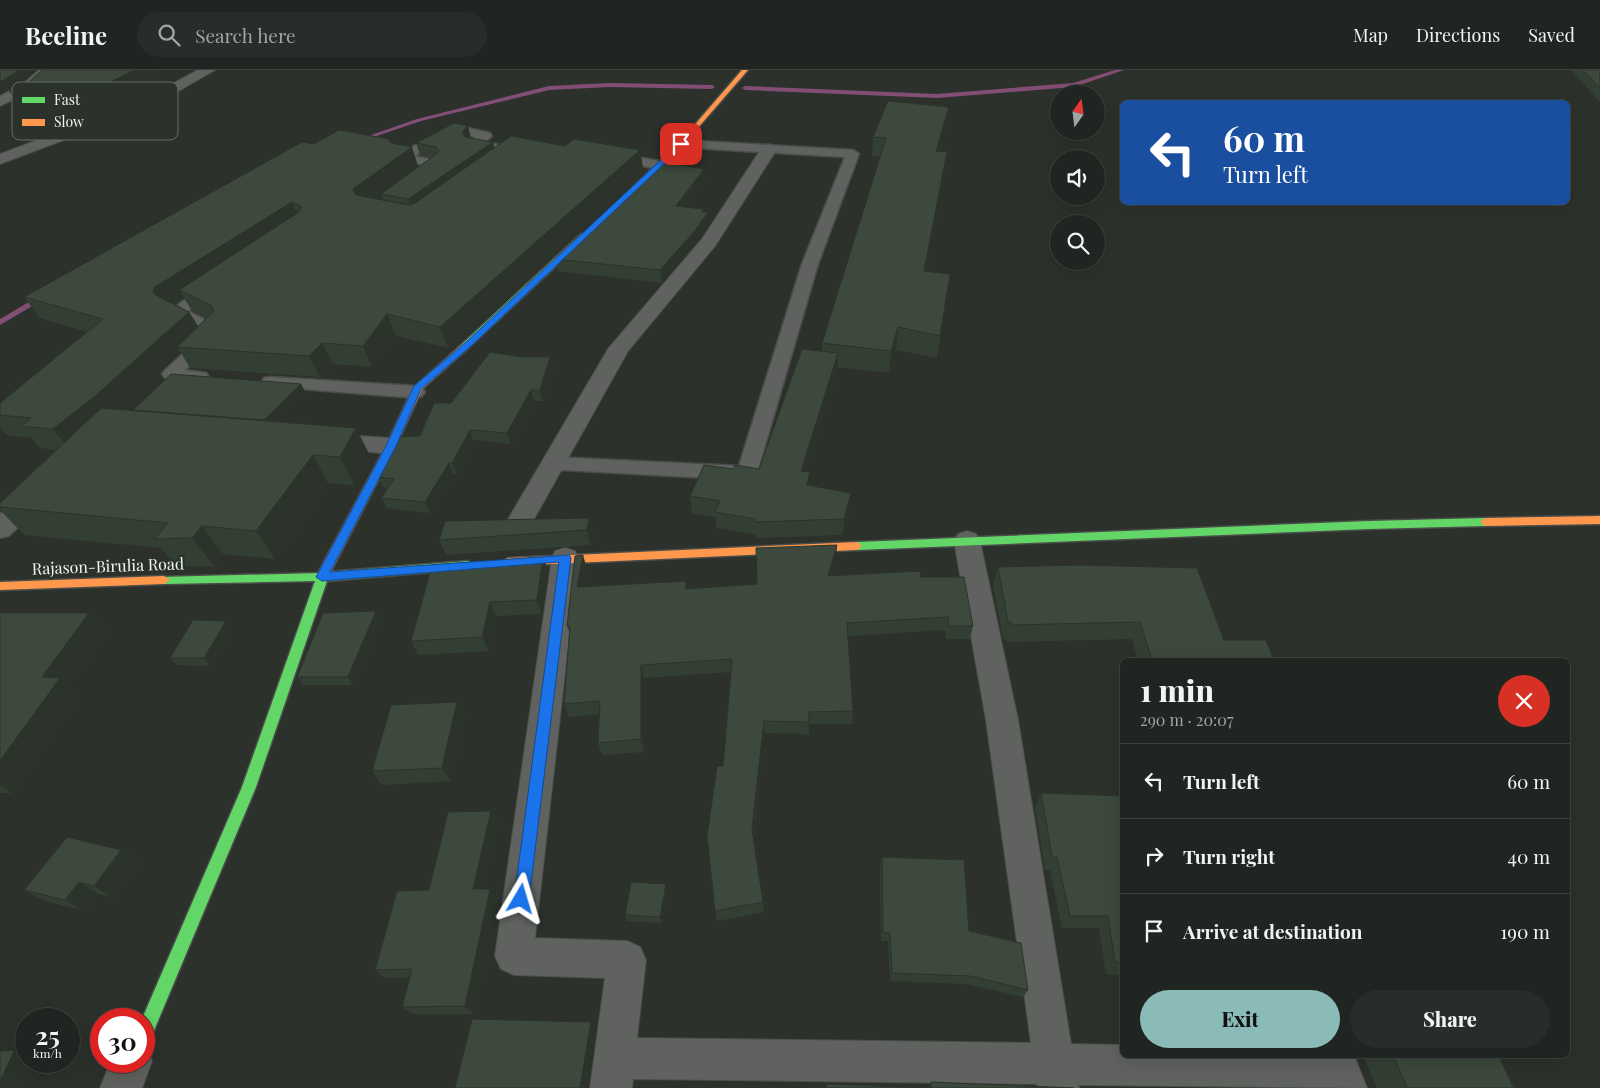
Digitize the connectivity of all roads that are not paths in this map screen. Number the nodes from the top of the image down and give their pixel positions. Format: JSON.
{"nodes":[{"id":1,"x":47,"y":70,"type":"edge"},
{"id":2,"x":208,"y":70,"type":"edge"},
{"id":3,"x":744,"y":70,"type":"edge"},
{"id":4,"x":34,"y":82,"type":"edge"},
{"id":5,"x":178,"y":86,"type":"edge"},
{"id":6,"x":12,"y":95,"type":"edge"},
{"id":7,"x":0,"y":102,"type":"edge"},
{"id":8,"x":51,"y":140,"type":"edge"},
{"id":9,"x":681,"y":144,"type":"junction"},
{"id":10,"x":769,"y":149,"type":"junction"},
{"id":11,"x":601,"y":155,"type":"edge"},
{"id":12,"x":504,"y":157,"type":"edge"},
{"id":13,"x":0,"y":159,"type":"edge"},
{"id":14,"x":660,"y":165,"type":"junction"},
{"id":15,"x":410,"y":181,"type":"edge"},
{"id":16,"x":626,"y":197,"type":"edge"},
{"id":17,"x":590,"y":230,"type":"edge"},
{"id":18,"x":223,"y":280,"type":"edge"},
{"id":19,"x":171,"y":374,"type":"junction"},
{"id":20,"x":220,"y":378,"type":"edge"},
{"id":21,"x":249,"y":380,"type":"edge"},
{"id":22,"x":157,"y":388,"type":"edge"},
{"id":23,"x":416,"y":392,"type":"junction"},
{"id":24,"x":303,"y":440,"type":"edge"},
{"id":25,"x":391,"y":446,"type":"junction"},
{"id":26,"x":552,"y":464,"type":"junction"},
{"id":27,"x":58,"y":478,"type":"edge"},
{"id":28,"x":1600,"y":520,"type":"edge"},
{"id":29,"x":520,"y":521,"type":"edge"},
{"id":30,"x":0,"y":529,"type":"edge"},
{"id":31,"x":967,"y":541,"type":"junction"},
{"id":32,"x":566,"y":558,"type":"junction"},
{"id":33,"x":497,"y":563,"type":"edge"},
{"id":34,"x":478,"y":565,"type":"edge"},
{"id":35,"x":322,"y":577,"type":"junction"},
{"id":36,"x":0,"y":586,"type":"edge"},
{"id":37,"x":155,"y":1008,"type":"edge"},
{"id":38,"x":127,"y":1073,"type":"edge"},
{"id":39,"x":612,"y":1073,"type":"edge"},
{"id":40,"x":1056,"y":1076,"type":"edge"},
{"id":41,"x":121,"y":1088,"type":"edge"},
{"id":42,"x":1346,"y":1088,"type":"edge"}],
"edges":[{"from":1,"to":4,"type":"street"},
{"from":2,"to":5,"type":"street"},
{"from":3,"to":9,"type":"street"},
{"from":6,"to":7,"type":"street"},
{"from":8,"to":13,"type":"street"},
{"from":9,"to":10,"type":"lane"},
{"from":9,"to":14,"type":"street"},
{"from":10,"to":26,"type":"street"},
{"from":10,"to":26,"type":"lane"},
{"from":11,"to":14,"type":"lane"},
{"from":12,"to":15,"type":"lane"},
{"from":14,"to":16,"type":"street"},
{"from":17,"to":23,"type":"street"},
{"from":18,"to":19,"type":"lane"},
{"from":19,"to":20,"type":"lane"},
{"from":19,"to":22,"type":"lane"},
{"from":21,"to":23,"type":"lane"},
{"from":23,"to":25,"type":"street"},
{"from":24,"to":25,"type":"street"},
{"from":25,"to":35,"type":"street"},
{"from":26,"to":29,"type":"street"},
{"from":27,"to":30,"type":"street"},
{"from":28,"to":31,"type":"street"},
{"from":31,"to":32,"type":"street"},
{"from":31,"to":40,"type":"street"},
{"from":32,"to":33,"type":"street"},
{"from":32,"to":39,"type":"street"},
{"from":34,"to":35,"type":"street","name":"Rajason-Birulia Road"},
{"from":35,"to":36,"type":"street","name":"Rajason-Birulia Road"},
{"from":35,"to":37,"type":"street"},
{"from":38,"to":41,"type":"street"},
{"from":39,"to":40,"type":"street"},
{"from":40,"to":42,"type":"street"}]}
